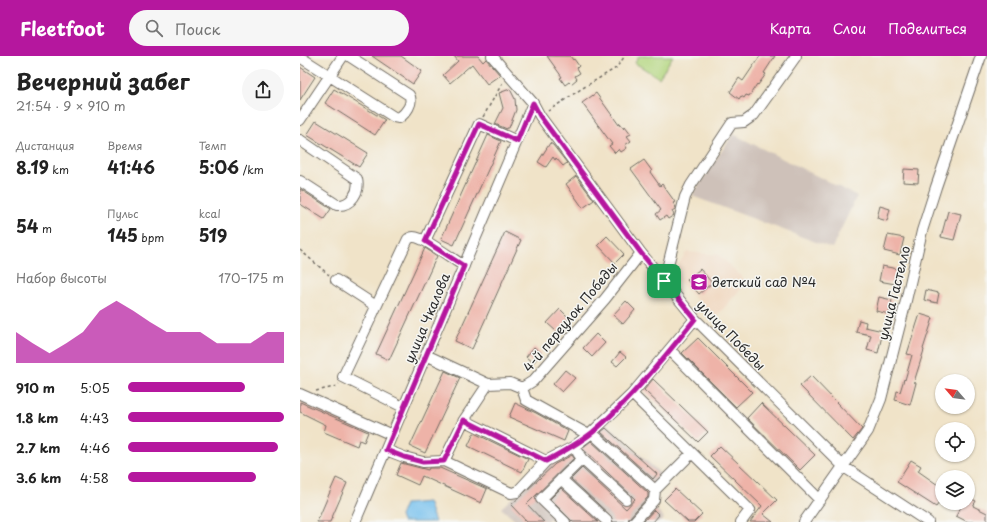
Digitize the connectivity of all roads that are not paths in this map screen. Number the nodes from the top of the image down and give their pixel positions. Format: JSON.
{"nodes":[{"id":1,"x":343,"y":56,"type":"edge"},
{"id":2,"x":349,"y":56,"type":"edge"},
{"id":3,"x":492,"y":56,"type":"edge"},
{"id":4,"x":796,"y":56,"type":"edge"},
{"id":5,"x":981,"y":56,"type":"edge"},
{"id":6,"x":303,"y":60,"type":"edge"},
{"id":7,"x":330,"y":76,"type":"junction"},
{"id":8,"x":533,"y":103,"type":"junction"},
{"id":9,"x":300,"y":120,"type":"edge"},
{"id":10,"x":300,"y":140,"type":"edge"},
{"id":11,"x":517,"y":141,"type":"junction"},
{"id":12,"x":300,"y":181,"type":"edge"},
{"id":13,"x":425,"y":241,"type":"junction"},
{"id":14,"x":641,"y":253,"type":"junction"},
{"id":15,"x":464,"y":266,"type":"junction"},
{"id":16,"x":336,"y":280,"type":"road end"},
{"id":17,"x":664,"y":281,"type":"junction"},
{"id":18,"x":376,"y":306,"type":"junction"},
{"id":19,"x":695,"y":319,"type":"junction"},
{"id":20,"x":670,"y":350,"type":"junction"},
{"id":21,"x":426,"y":355,"type":"junction"},
{"id":22,"x":488,"y":384,"type":"junction"},
{"id":23,"x":522,"y":388,"type":"junction"},
{"id":24,"x":632,"y":394,"type":"junction"},
{"id":25,"x":305,"y":396,"type":"edge"},
{"id":26,"x":404,"y":407,"type":"junction"},
{"id":27,"x":464,"y":420,"type":"junction"},
{"id":28,"x":590,"y":434,"type":"junction"},
{"id":29,"x":392,"y":435,"type":"junction"},
{"id":30,"x":573,"y":447,"type":"junction"},
{"id":31,"x":386,"y":450,"type":"junction"},
{"id":32,"x":692,"y":453,"type":"junction"},
{"id":33,"x":582,"y":459,"type":"junction"},
{"id":34,"x":444,"y":461,"type":"junction"},
{"id":35,"x":546,"y":461,"type":"junction"},
{"id":36,"x":844,"y":467,"type":"junction"},
{"id":37,"x":561,"y":479,"type":"junction"},
{"id":38,"x":654,"y":490,"type":"junction"},
{"id":39,"x":626,"y":499,"type":"dead end"},
{"id":40,"x":820,"y":500,"type":"junction"},
{"id":41,"x":607,"y":521,"type":"edge"},
{"id":42,"x":355,"y":522,"type":"edge"},
{"id":43,"x":565,"y":522,"type":"edge"},
{"id":44,"x":634,"y":522,"type":"edge"},
{"id":45,"x":741,"y":522,"type":"edge"},
{"id":46,"x":804,"y":522,"type":"edge"},
{"id":47,"x":928,"y":522,"type":"edge"}],
"edges":[{"from":1,"to":7,"type":"street"},
{"from":2,"to":7,"type":"street"},
{"from":3,"to":8,"type":"street","name":"улица Победы"},
{"from":4,"to":17,"type":"street"},
{"from":5,"to":36,"type":"street","name":"улица Гастелло"},
{"from":6,"to":7,"type":"street"},
{"from":7,"to":9,"type":"street"},
{"from":8,"to":11,"type":"street","name":"улица Чкалова"},
{"from":8,"to":14,"type":"street","name":"улица Победы"},
{"from":10,"to":12,"type":"street"},
{"from":11,"to":13,"type":"street"},
{"from":11,"to":15,"type":"street","name":"улица Чкалова"},
{"from":13,"to":15,"type":"street"},
{"from":13,"to":18,"type":"street"},
{"from":14,"to":17,"type":"street","name":"улица Победы"},
{"from":14,"to":23,"type":"street","name":"4-й переулок Победы"},
{"from":15,"to":21,"type":"street","name":"улица Чкалова"},
{"from":16,"to":18,"type":"street"},
{"from":17,"to":19,"type":"street","name":"улица Победы"},
{"from":18,"to":26,"type":"street"},
{"from":19,"to":20,"type":"street"},
{"from":19,"to":36,"type":"street","name":"улица Победы"},
{"from":20,"to":24,"type":"street"},
{"from":20,"to":40,"type":"street"},
{"from":21,"to":22,"type":"street","name":"4-й переулок Победы"},
{"from":21,"to":26,"type":"street","name":"улица Чкалова"},
{"from":22,"to":23,"type":"street","name":"4-й переулок Победы"},
{"from":22,"to":27,"type":"street"},
{"from":23,"to":28,"type":"street"},
{"from":24,"to":28,"type":"street"},
{"from":24,"to":32,"type":"street"},
{"from":25,"to":29,"type":"street"},
{"from":26,"to":29,"type":"street","name":"улица Чкалова"},
{"from":27,"to":34,"type":"street"},
{"from":27,"to":35,"type":"street"},
{"from":28,"to":30,"type":"street"},
{"from":28,"to":38,"type":"street"},
{"from":29,"to":31,"type":"street","name":"улица Чкалова"},
{"from":30,"to":33,"type":"street"},
{"from":30,"to":35,"type":"street"},
{"from":31,"to":34,"type":"street"},
{"from":31,"to":42,"type":"street","name":"улица Чкалова"},
{"from":32,"to":38,"type":"street"},
{"from":32,"to":45,"type":"street"},
{"from":33,"to":37,"type":"street"},
{"from":33,"to":39,"type":"street"},
{"from":34,"to":35,"type":"street"},
{"from":36,"to":40,"type":"street","name":"улица Гастелло"},
{"from":36,"to":47,"type":"street","name":"улица Победы"},
{"from":37,"to":41,"type":"street"},
{"from":37,"to":43,"type":"street"},
{"from":38,"to":44,"type":"street"},
{"from":40,"to":46,"type":"street","name":"улица Гастелло"}]}
